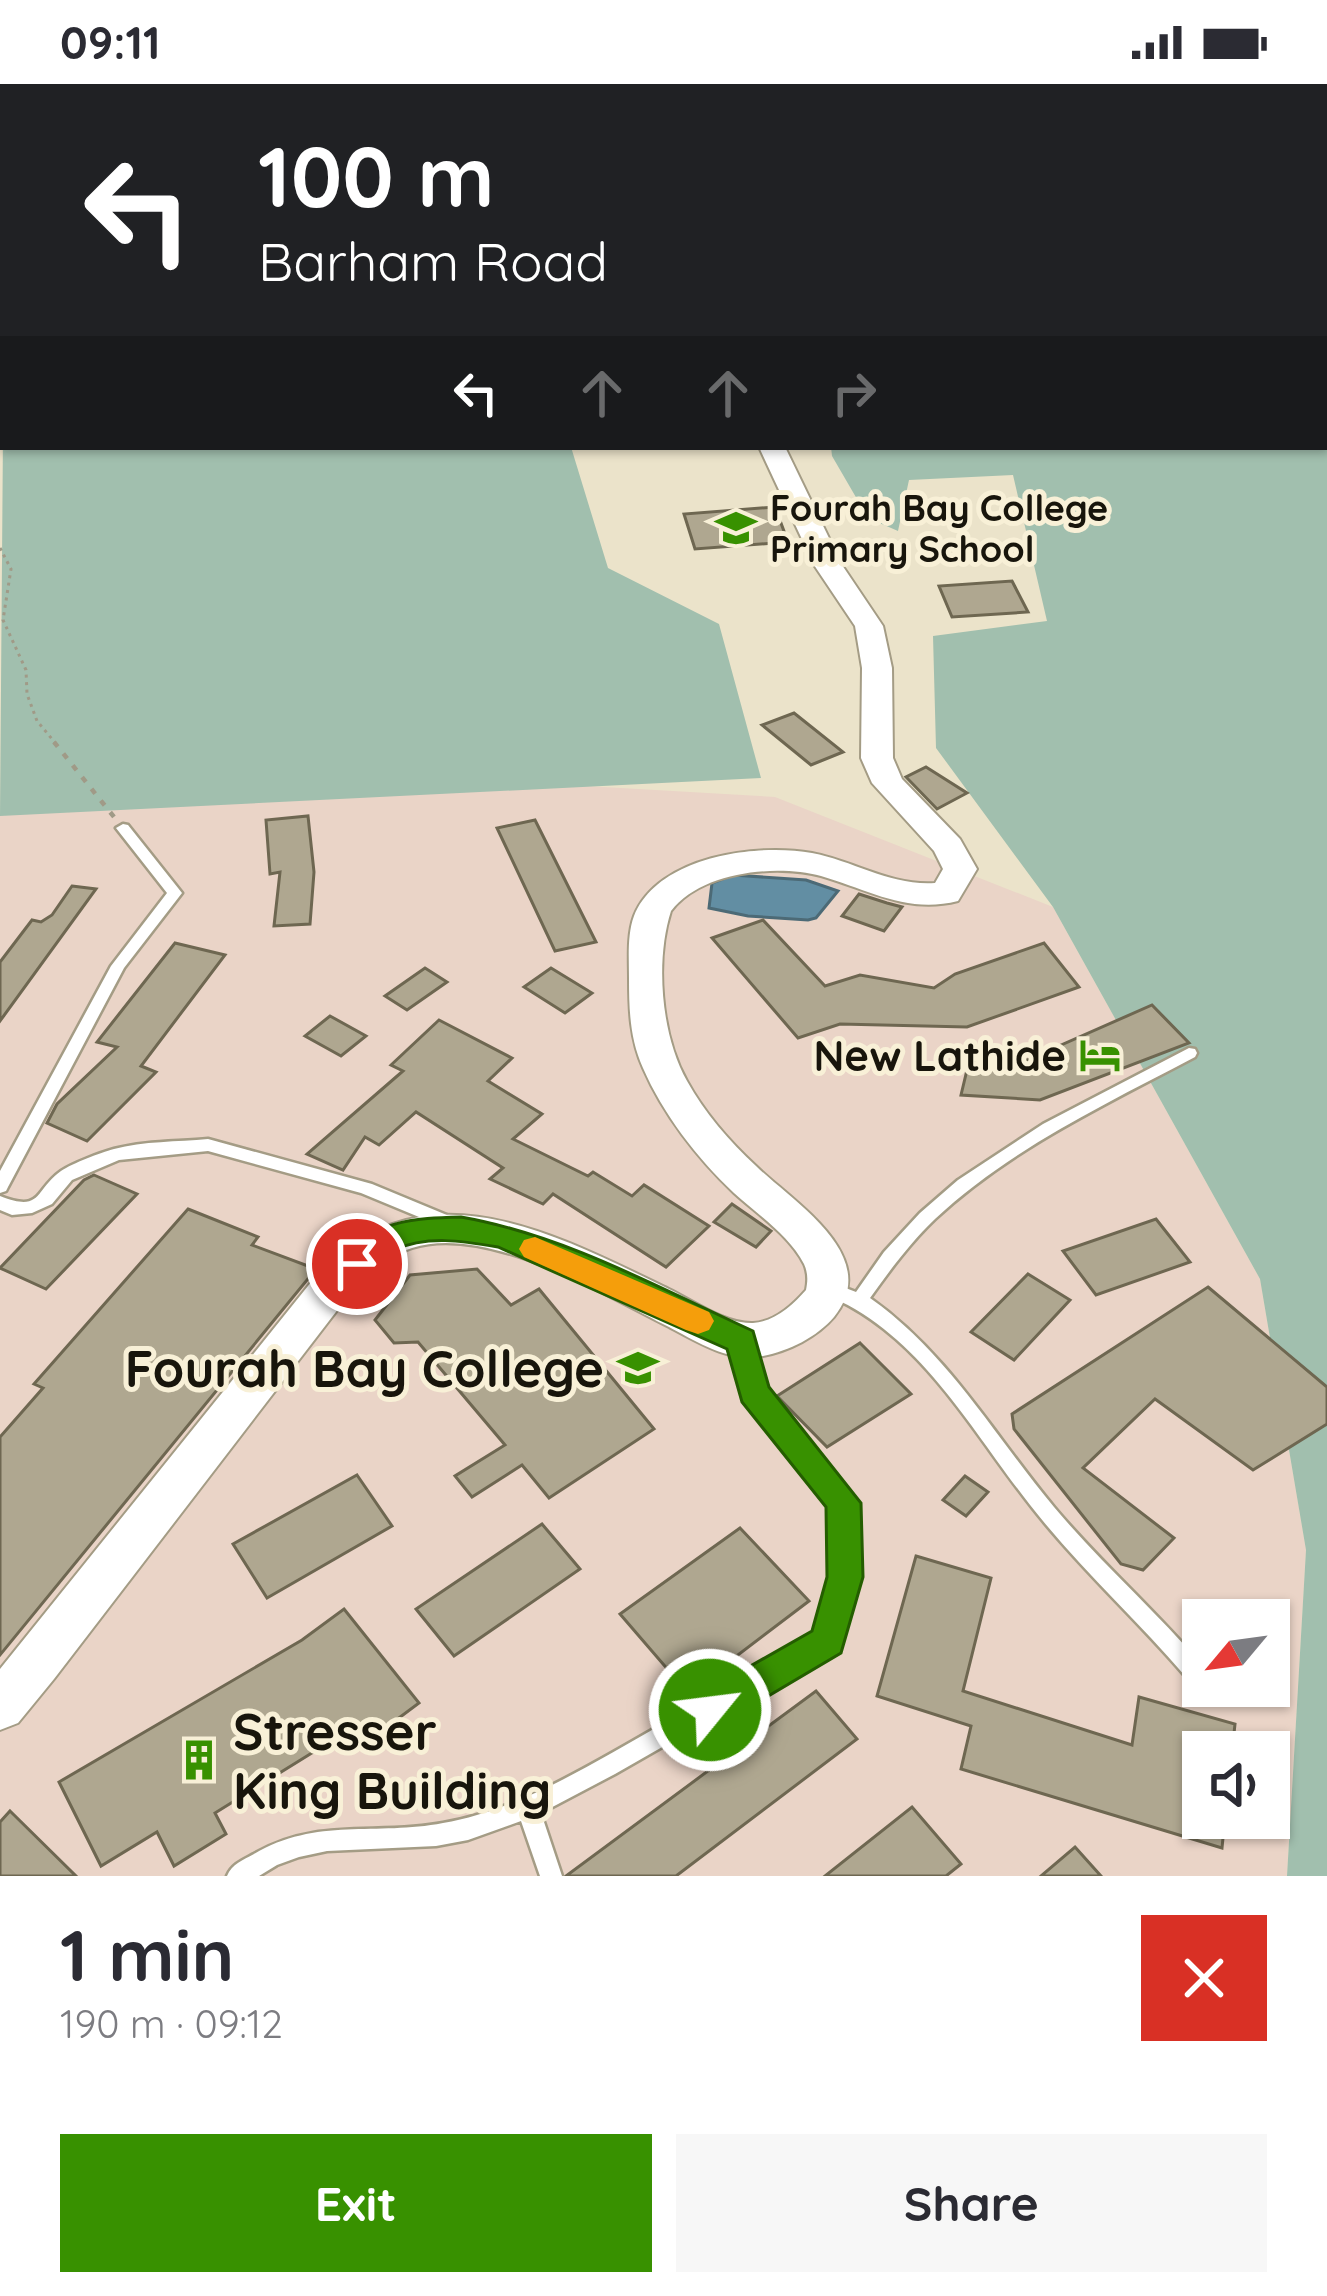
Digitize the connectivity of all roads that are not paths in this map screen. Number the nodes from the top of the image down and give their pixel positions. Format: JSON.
{"nodes":[{"id":1,"x":773,"y":450,"type":"edge"},
{"id":2,"x":123,"y":828,"type":"road end"},
{"id":3,"x":1189,"y":1053,"type":"dead end"},
{"id":4,"x":0,"y":1187,"type":"edge"},
{"id":5,"x":0,"y":1202,"type":"edge"},
{"id":6,"x":461,"y":1229,"type":"junction"},
{"id":7,"x":844,"y":1295,"type":"junction"},
{"id":8,"x":741,"y":1341,"type":"junction"},
{"id":9,"x":1182,"y":1658,"type":"edge"},
{"id":10,"x":0,"y":1706,"type":"edge"},
{"id":11,"x":528,"y":1808,"type":"junction"},
{"id":12,"x":238,"y":1876,"type":"edge"},
{"id":13,"x":550,"y":1876,"type":"edge"}],
"edges":[{"from":1,"to":7,"type":"street"},
{"from":2,"to":4,"type":"lane"},
{"from":3,"to":7,"type":"lane"},
{"from":5,"to":6,"type":"lane"},
{"from":6,"to":8,"type":"street"},
{"from":6,"to":10,"type":"street"},
{"from":7,"to":8,"type":"street"},
{"from":7,"to":9,"type":"lane"},
{"from":8,"to":11,"type":"lane"},
{"from":11,"to":12,"type":"lane"},
{"from":11,"to":13,"type":"lane"}]}
